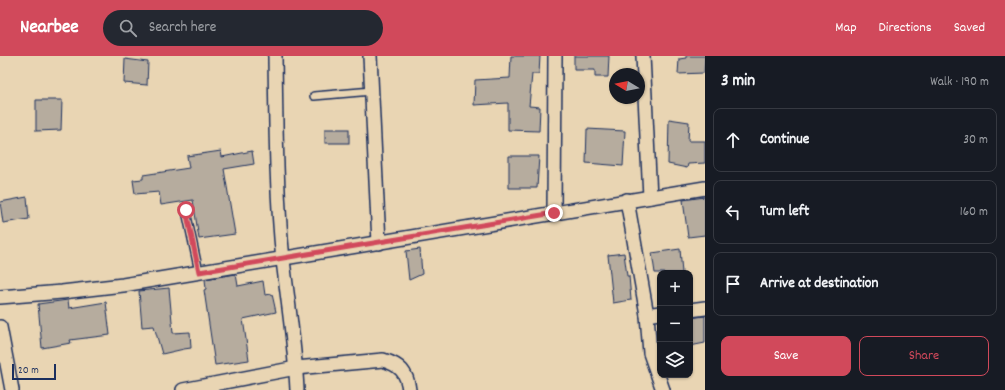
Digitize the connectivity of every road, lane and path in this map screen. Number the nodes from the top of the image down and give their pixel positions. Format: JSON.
{"nodes":[{"id":1,"x":274,"y":56,"type":"edge"},
{"id":2,"x":370,"y":56,"type":"edge"},
{"id":3,"x":555,"y":56,"type":"edge"},
{"id":4,"x":643,"y":56,"type":"edge"},
{"id":5,"x":372,"y":91,"type":"junction"},
{"id":6,"x":314,"y":96,"type":"dead end"},
{"id":7,"x":705,"y":188,"type":"edge"},
{"id":8,"x":650,"y":197,"type":"junction"},
{"id":9,"x":627,"y":200,"type":"junction"},
{"id":10,"x":186,"y":210,"type":"dead end"},
{"id":11,"x":554,"y":213,"type":"junction"},
{"id":12,"x":379,"y":243,"type":"junction"},
{"id":13,"x":283,"y":259,"type":"junction"},
{"id":14,"x":199,"y":272,"type":"junction"},
{"id":15,"x":0,"y":297,"type":"edge"},
{"id":16,"x":705,"y":308,"type":"edge"},
{"id":17,"x":693,"y":310,"type":"edge"},
{"id":18,"x":657,"y":313,"type":"edge"},
{"id":19,"x":646,"y":315,"type":"junction"},
{"id":20,"x":0,"y":327,"type":"edge"},
{"id":21,"x":296,"y":368,"type":"junction"},
{"id":22,"x":203,"y":388,"type":"edge"},
{"id":23,"x":12,"y":390,"type":"edge"},
{"id":24,"x":183,"y":390,"type":"edge"},
{"id":25,"x":297,"y":390,"type":"edge"},
{"id":26,"x":409,"y":390,"type":"edge"},
{"id":27,"x":663,"y":390,"type":"edge"}],
"edges":[{"from":1,"to":13,"type":"street"},
{"from":2,"to":5,"type":"street"},
{"from":3,"to":11,"type":"street"},
{"from":4,"to":8,"type":"street"},
{"from":5,"to":6,"type":"lane"},
{"from":5,"to":12,"type":"street"},
{"from":7,"to":8,"type":"street"},
{"from":8,"to":9,"type":"street"},
{"from":9,"to":11,"type":"street"},
{"from":9,"to":19,"type":"street"},
{"from":10,"to":14,"type":"lane"},
{"from":11,"to":12,"type":"street"},
{"from":12,"to":13,"type":"street"},
{"from":13,"to":14,"type":"street"},
{"from":13,"to":21,"type":"street"},
{"from":14,"to":15,"type":"street"},
{"from":16,"to":17,"type":"street"},
{"from":18,"to":19,"type":"street"},
{"from":19,"to":27,"type":"street"},
{"from":20,"to":23,"type":"street"},
{"from":21,"to":22,"type":"street"},
{"from":21,"to":25,"type":"street"},
{"from":21,"to":26,"type":"street"},
{"from":22,"to":24,"type":"street"}]}
